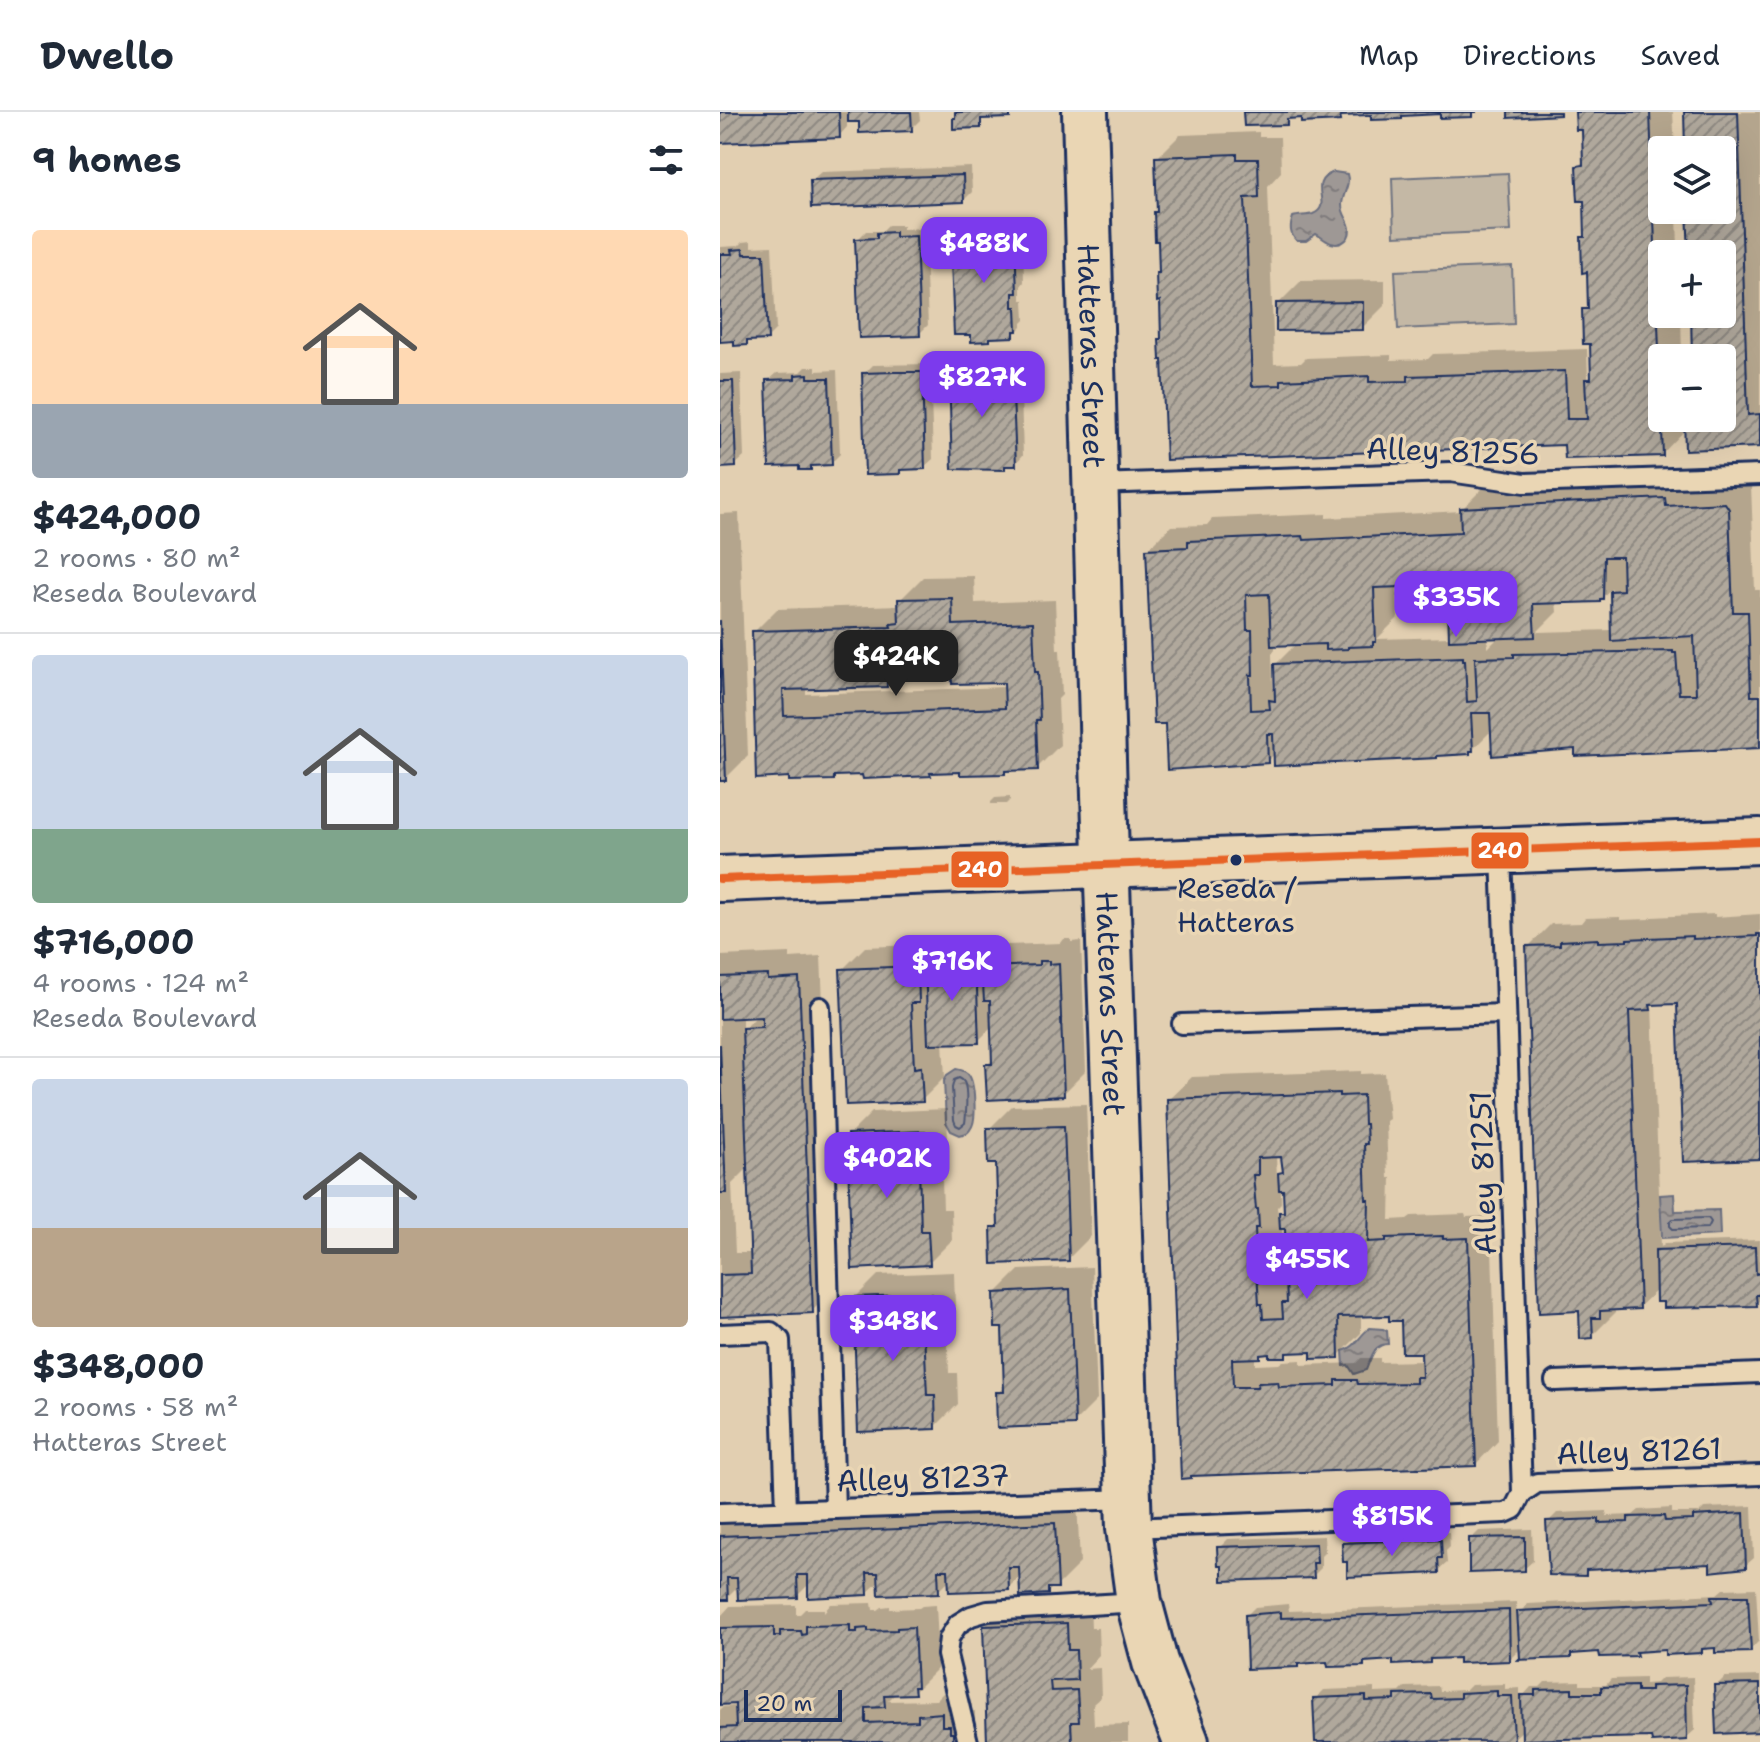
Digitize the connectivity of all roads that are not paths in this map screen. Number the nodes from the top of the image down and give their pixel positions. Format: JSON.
{"nodes":[{"id":1,"x":1085,"y":112,"type":"edge"},
{"id":2,"x":1760,"y":475,"type":"edge"},
{"id":3,"x":1096,"y":484,"type":"junction"},
{"id":4,"x":1760,"y":841,"type":"edge"},
{"id":5,"x":1501,"y":851,"type":"junction"},
{"id":6,"x":1106,"y":865,"type":"junction"},
{"id":7,"x":720,"y":879,"type":"edge"},
{"id":8,"x":820,"y":1007,"type":"dead end"},
{"id":9,"x":1506,"y":1014,"type":"junction"},
{"id":10,"x":1182,"y":1024,"type":"dead end"},
{"id":11,"x":720,"y":1334,"type":"edge"},
{"id":12,"x":1760,"y":1373,"type":"edge"},
{"id":13,"x":1555,"y":1381,"type":"dead end"},
{"id":14,"x":1760,"y":1475,"type":"edge"},
{"id":15,"x":1522,"y":1493,"type":"junction"},
{"id":16,"x":835,"y":1509,"type":"junction"},
{"id":17,"x":786,"y":1510,"type":"junction"},
{"id":18,"x":720,"y":1513,"type":"edge"},
{"id":19,"x":1129,"y":1513,"type":"junction"},
{"id":20,"x":1139,"y":1602,"type":"junction"},
{"id":21,"x":968,"y":1742,"type":"edge"},
{"id":22,"x":1186,"y":1742,"type":"edge"}],
"edges":[{"from":1,"to":3,"type":"street","name":"Hatteras Street"},
{"from":2,"to":3,"type":"lane","name":"Alley 81256"},
{"from":3,"to":6,"type":"street","name":"Hatteras Street"},
{"from":4,"to":5,"type":"street"},
{"from":5,"to":6,"type":"street"},
{"from":5,"to":9,"type":"lane","name":"Alley 81251"},
{"from":6,"to":7,"type":"street"},
{"from":6,"to":19,"type":"street","name":"Hatteras Street"},
{"from":8,"to":16,"type":"lane"},
{"from":9,"to":10,"type":"lane"},
{"from":9,"to":15,"type":"lane","name":"Alley 81251"},
{"from":11,"to":17,"type":"lane"},
{"from":12,"to":13,"type":"lane"},
{"from":14,"to":15,"type":"lane","name":"Alley 81261"},
{"from":15,"to":19,"type":"lane","name":"Alley 81261"},
{"from":16,"to":17,"type":"lane","name":"Alley 81237"},
{"from":16,"to":19,"type":"lane","name":"Alley 81237"},
{"from":17,"to":18,"type":"lane","name":"Alley 81237"},
{"from":19,"to":20,"type":"street","name":"Hatteras Street"},
{"from":20,"to":21,"type":"lane"},
{"from":20,"to":22,"type":"street","name":"Hatteras Street"}]}
